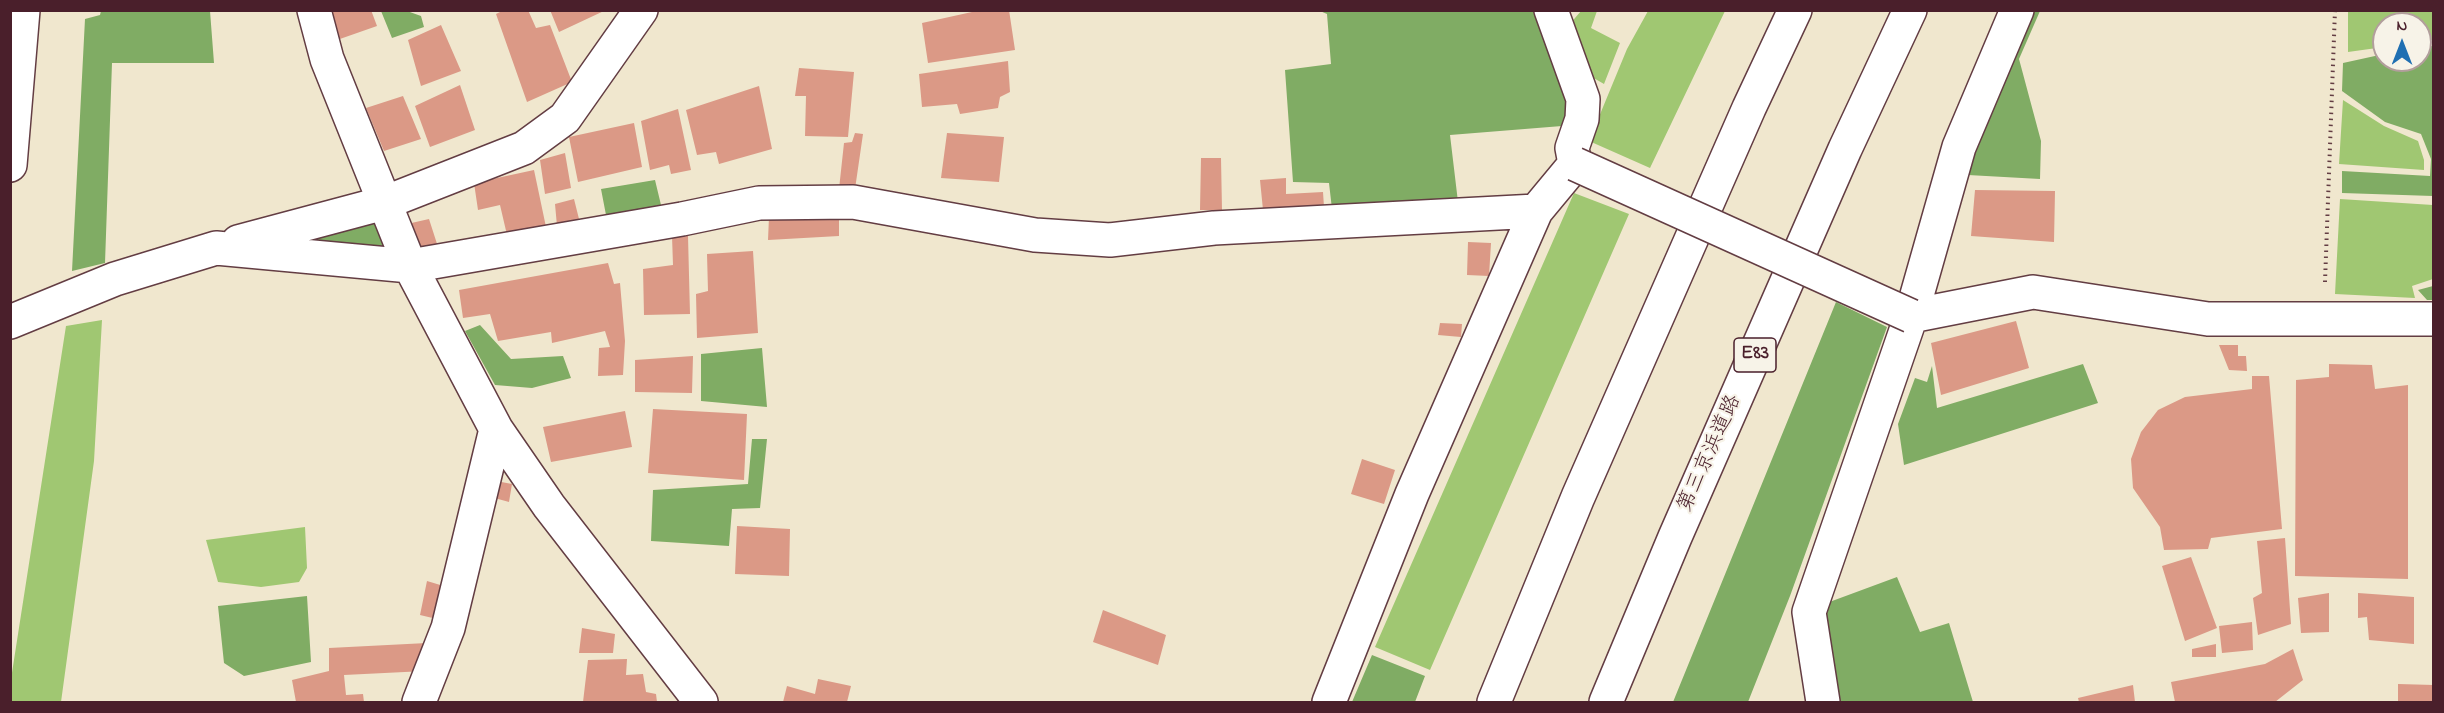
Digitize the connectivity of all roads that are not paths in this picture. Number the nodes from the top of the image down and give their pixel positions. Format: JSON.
{"nodes":[{"id":1,"x":23,"y":10,"type":"edge"},
{"id":2,"x":314,"y":10,"type":"edge"},
{"id":3,"x":641,"y":10,"type":"edge"},
{"id":4,"x":1551,"y":10,"type":"edge"},
{"id":5,"x":1795,"y":10,"type":"edge"},
{"id":6,"x":1910,"y":10,"type":"edge"},
{"id":7,"x":2017,"y":10,"type":"edge"},
{"id":8,"x":1575,"y":164,"type":"junction"},
{"id":9,"x":10,"y":165,"type":"edge"},
{"id":10,"x":384,"y":203,"type":"junction"},
{"id":11,"x":1536,"y":211,"type":"junction"},
{"id":12,"x":216,"y":248,"type":"junction"},
{"id":13,"x":410,"y":266,"type":"junction"},
{"id":14,"x":1911,"y":316,"type":"junction"},
{"id":15,"x":2433,"y":320,"type":"edge"},
{"id":16,"x":10,"y":322,"type":"edge"},
{"id":17,"x":496,"y":429,"type":"junction"},
{"id":18,"x":419,"y":702,"type":"edge"},
{"id":19,"x":701,"y":702,"type":"edge"},
{"id":20,"x":1329,"y":702,"type":"edge"},
{"id":21,"x":1494,"y":702,"type":"edge"},
{"id":22,"x":1606,"y":702,"type":"edge"},
{"id":23,"x":1823,"y":702,"type":"edge"}],
"edges":[{"from":1,"to":9,"type":"main road"},
{"from":2,"to":10,"type":"main road"},
{"from":3,"to":10,"type":"main road"},
{"from":4,"to":8,"type":"main road"},
{"from":5,"to":21,"type":"main road"},
{"from":6,"to":22,"type":"main road","name":"第三京浜道路","number":"E83"},
{"from":7,"to":14,"type":"main road"},
{"from":8,"to":11,"type":"main road"},
{"from":8,"to":14,"type":"main road","bridge":true},
{"from":10,"to":12,"type":"main road"},
{"from":10,"to":13,"type":"main road"},
{"from":11,"to":13,"type":"main road"},
{"from":11,"to":20,"type":"main road"},
{"from":12,"to":13,"type":"main road"},
{"from":12,"to":16,"type":"main road"},
{"from":13,"to":17,"type":"main road"},
{"from":14,"to":15,"type":"main road"},
{"from":14,"to":23,"type":"main road"},
{"from":17,"to":18,"type":"main road"},
{"from":17,"to":19,"type":"main road"}]}
